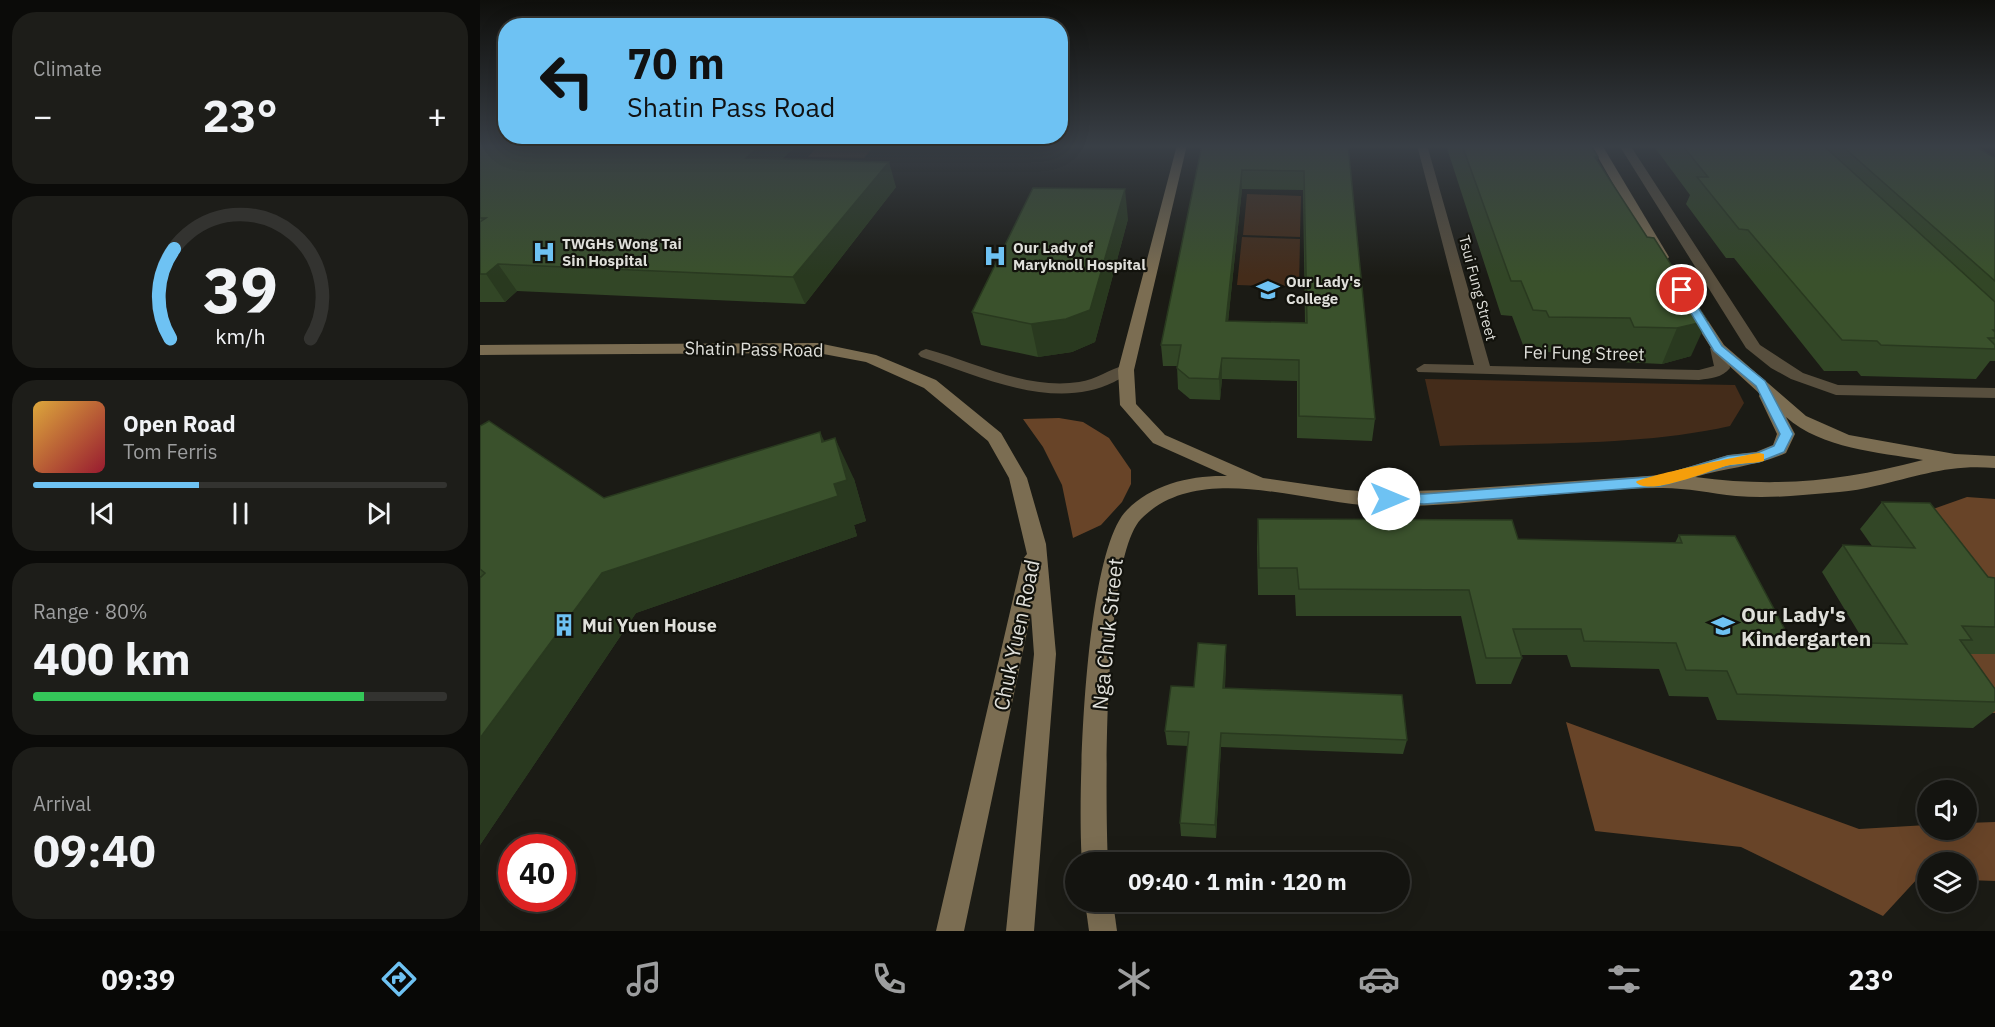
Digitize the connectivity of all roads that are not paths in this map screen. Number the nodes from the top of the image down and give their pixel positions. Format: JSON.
{"nodes":[{"id":1,"x":1171,"y":188,"type":"edge"},
{"id":2,"x":1434,"y":188,"type":"edge"},
{"id":3,"x":1622,"y":188,"type":"edge"},
{"id":4,"x":1652,"y":188,"type":"edge"},
{"id":5,"x":1670,"y":271,"type":"edge"},
{"id":6,"x":1682,"y":290,"type":"edge"},
{"id":7,"x":1718,"y":348,"type":"junction"},
{"id":8,"x":480,"y":350,"type":"edge"},
{"id":9,"x":926,"y":354,"type":"dead end"},
{"id":10,"x":1424,"y":369,"type":"dead end"},
{"id":11,"x":1126,"y":370,"type":"junction"},
{"id":12,"x":1483,"y":370,"type":"junction"},
{"id":13,"x":1761,"y":384,"type":"junction"},
{"id":14,"x":1995,"y":393,"type":"edge"},
{"id":15,"x":1958,"y":460,"type":"junction"},
{"id":16,"x":1995,"y":462,"type":"edge"},
{"id":17,"x":1661,"y":481,"type":"junction"},
{"id":18,"x":1264,"y":485,"type":"junction"},
{"id":19,"x":1036,"y":543,"type":"junction"},
{"id":20,"x":1094,"y":852,"type":"edge"},
{"id":21,"x":1100,"y":912,"type":"edge"},
{"id":22,"x":950,"y":931,"type":"edge"},
{"id":23,"x":1020,"y":931,"type":"edge"},
{"id":24,"x":1103,"y":931,"type":"edge"}],
"edges":[{"from":1,"to":11,"type":"street"},
{"from":2,"to":12,"type":"street","name":"Tsui Fung Street"},
{"from":3,"to":5,"type":"street"},
{"from":4,"to":14,"type":"street"},
{"from":6,"to":7,"type":"street"},
{"from":7,"to":12,"type":"street","name":"Fei Fung Street"},
{"from":7,"to":13,"type":"street"},
{"from":8,"to":19,"type":"street","name":"Shatin Pass Road"},
{"from":9,"to":11,"type":"street"},
{"from":10,"to":12,"type":"street","name":"Fei Fung Street"},
{"from":11,"to":18,"type":"street"},
{"from":13,"to":15,"type":"street"},
{"from":13,"to":17,"type":"street"},
{"from":15,"to":16,"type":"street"},
{"from":15,"to":17,"type":"street"},
{"from":17,"to":18,"type":"street"},
{"from":18,"to":20,"type":"street","name":"Nga Chuk Street"},
{"from":19,"to":22,"type":"street","name":"Chuk Yuen Road"},
{"from":19,"to":23,"type":"street","name":"Chuk Yuen Road"},
{"from":21,"to":24,"type":"street"}]}
